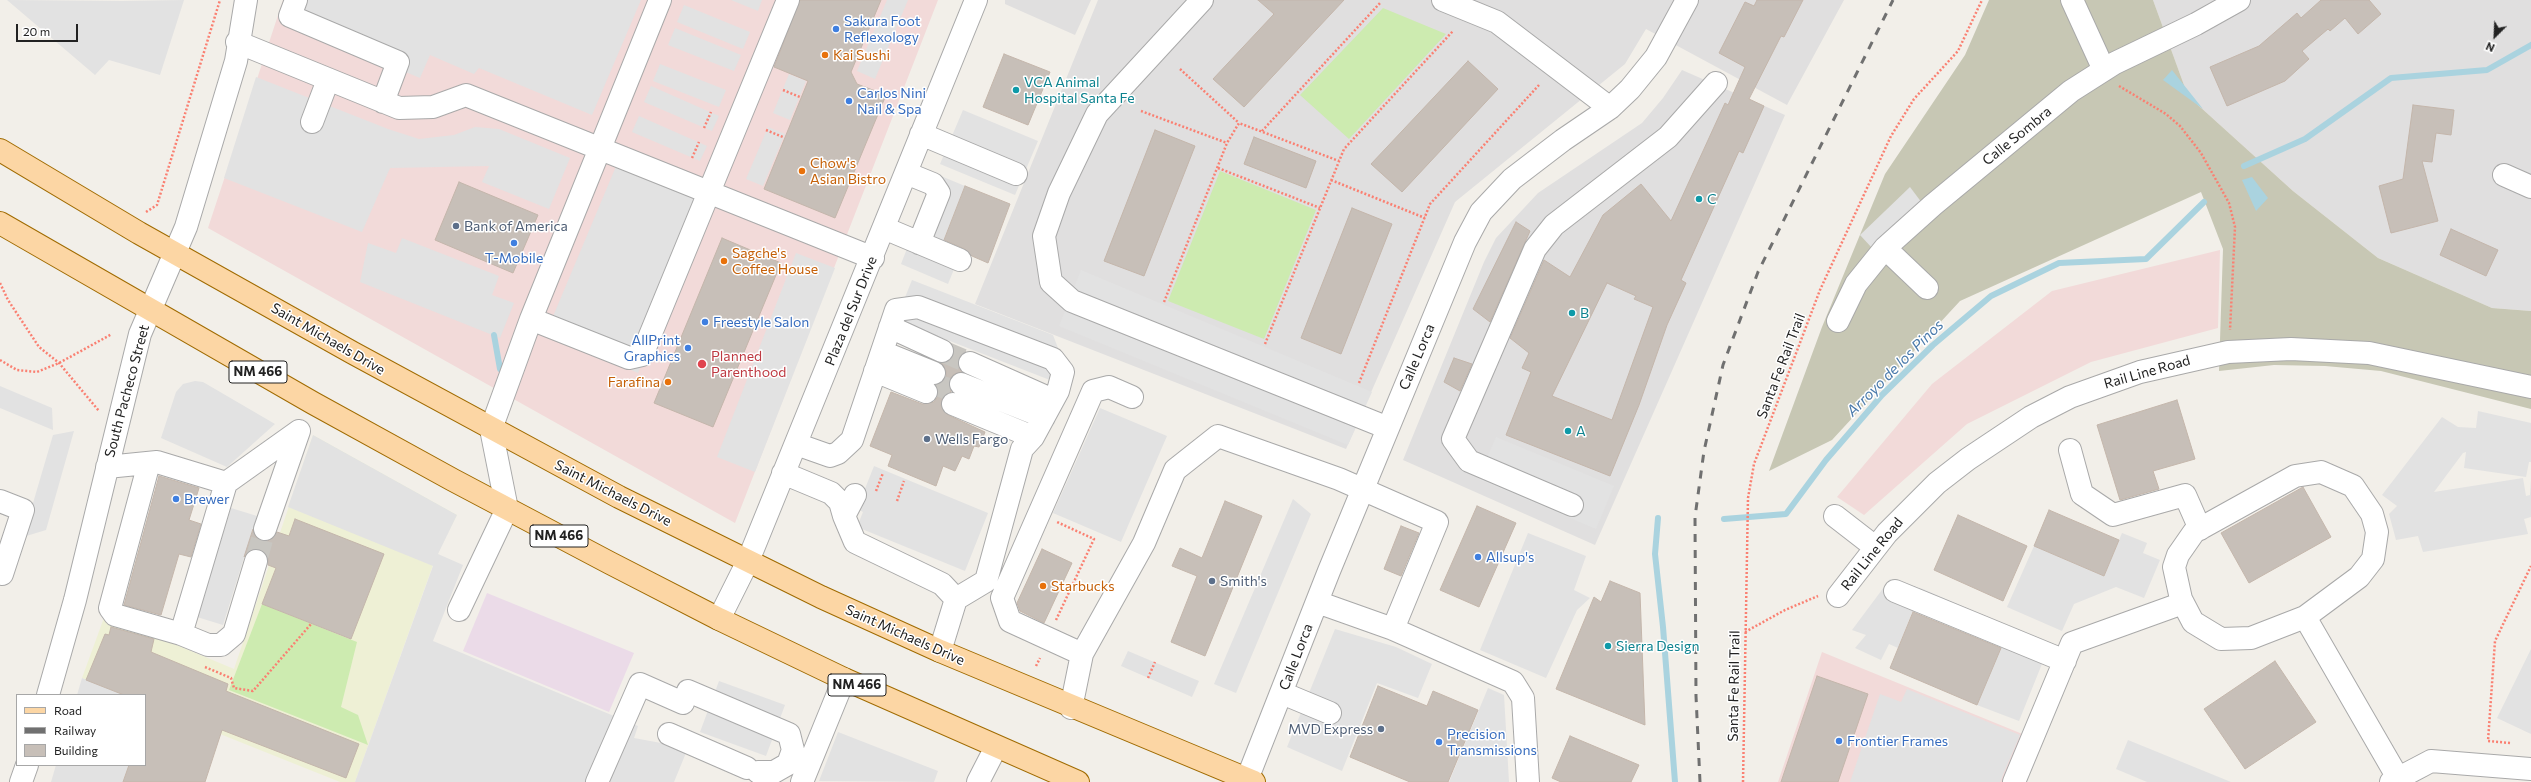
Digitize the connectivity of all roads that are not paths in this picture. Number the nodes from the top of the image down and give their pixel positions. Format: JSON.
{"nodes":[{"id":1,"x":246,"y":0,"type":"edge"},
{"id":2,"x":296,"y":0,"type":"edge"},
{"id":3,"x":660,"y":0,"type":"edge"},
{"id":4,"x":788,"y":0,"type":"edge"},
{"id":5,"x":976,"y":0,"type":"edge"},
{"id":6,"x":1202,"y":0,"type":"edge"},
{"id":7,"x":1443,"y":0,"type":"edge"},
{"id":8,"x":1687,"y":0,"type":"edge"},
{"id":9,"x":2072,"y":0,"type":"edge"},
{"id":10,"x":2239,"y":0,"type":"edge"},
{"id":11,"x":237,"y":42,"type":"junction"},
{"id":12,"x":2104,"y":70,"type":"junction"},
{"id":13,"x":328,"y":80,"type":"junction"},
{"id":14,"x":1716,"y":83,"type":"dead end"},
{"id":15,"x":383,"y":102,"type":"junction"},
{"id":16,"x":1610,"y":108,"type":"junction"},
{"id":17,"x":312,"y":122,"type":"dead end"},
{"id":18,"x":921,"y":134,"type":"junction"},
{"id":19,"x":599,"y":148,"type":"junction"},
{"id":20,"x":0,"y":150,"type":"edge"},
{"id":21,"x":906,"y":173,"type":"junction"},
{"id":22,"x":1016,"y":174,"type":"dead end"},
{"id":23,"x":2504,"y":175,"type":"dead end"},
{"id":24,"x":2531,"y":187,"type":"edge"},
{"id":25,"x":709,"y":192,"type":"junction"},
{"id":26,"x":0,"y":223,"type":"edge"},
{"id":27,"x":884,"y":228,"type":"junction"},
{"id":28,"x":919,"y":243,"type":"junction"},
{"id":29,"x":1885,"y":248,"type":"junction"},
{"id":30,"x":176,"y":252,"type":"junction"},
{"id":31,"x":873,"y":258,"type":"junction"},
{"id":32,"x":960,"y":260,"type":"dead end"},
{"id":33,"x":1927,"y":288,"type":"dead end"},
{"id":34,"x":150,"y":310,"type":"junction"},
{"id":35,"x":531,"y":319,"type":"junction"},
{"id":36,"x":1838,"y":321,"type":"dead end"},
{"id":37,"x":882,"y":350,"type":"junction"},
{"id":38,"x":962,"y":383,"type":"tunnel mouth"},
{"id":39,"x":2531,"y":387,"type":"edge"},
{"id":40,"x":1132,"y":397,"type":"dead end"},
{"id":41,"x":1044,"y":417,"type":"junction"},
{"id":42,"x":1388,"y":428,"type":"junction"},
{"id":43,"x":491,"y":429,"type":"junction"},
{"id":44,"x":796,"y":444,"type":"junction"},
{"id":45,"x":2070,"y":450,"type":"dead end"},
{"id":46,"x":149,"y":463,"type":"junction"},
{"id":47,"x":107,"y":467,"type":"junction"},
{"id":48,"x":784,"y":473,"type":"junction"},
{"id":49,"x":226,"y":483,"type":"junction"},
{"id":50,"x":1363,"y":489,"type":"junction"},
{"id":51,"x":865,"y":493,"type":"road end"},
{"id":52,"x":0,"y":501,"type":"edge"},
{"id":53,"x":1572,"y":505,"type":"dead end"},
{"id":54,"x":507,"y":509,"type":"junction"},
{"id":55,"x":844,"y":516,"type":"junction"},
{"id":56,"x":1835,"y":516,"type":"dead end"},
{"id":57,"x":265,"y":529,"type":"tunnel mouth"},
{"id":58,"x":2200,"y":529,"type":"junction"},
{"id":59,"x":1875,"y":547,"type":"junction"},
{"id":60,"x":256,"y":561,"type":"tunnel mouth"},
{"id":61,"x":748,"y":561,"type":"junction"},
{"id":62,"x":2,"y":574,"type":"dead end"},
{"id":63,"x":1895,"y":591,"type":"dead end"},
{"id":64,"x":1841,"y":592,"type":"road end"},
{"id":65,"x":956,"y":599,"type":"junction"},
{"id":66,"x":1317,"y":602,"type":"junction"},
{"id":67,"x":2183,"y":603,"type":"junction"},
{"id":68,"x":459,"y":610,"type":"dead end"},
{"id":69,"x":2305,"y":617,"type":"junction"},
{"id":70,"x":719,"y":619,"type":"junction"},
{"id":71,"x":1393,"y":629,"type":"junction"},
{"id":72,"x":181,"y":634,"type":"junction"},
{"id":73,"x":940,"y":651,"type":"junction"},
{"id":74,"x":1082,"y":654,"type":"junction"},
{"id":75,"x":2065,"y":661,"type":"junction"},
{"id":76,"x":844,"y":679,"type":"junction"},
{"id":77,"x":1282,"y":693,"type":"junction"},
{"id":78,"x":48,"y":694,"type":"edge"},
{"id":79,"x":1071,"y":708,"type":"junction"},
{"id":80,"x":1330,"y":713,"type":"dead end"},
{"id":81,"x":669,"y":734,"type":"dead end"},
{"id":82,"x":996,"y":747,"type":"junction"},
{"id":83,"x":27,"y":766,"type":"edge"},
{"id":84,"x":2531,"y":769,"type":"edge"},
{"id":85,"x":1249,"y":781,"type":"edge"},
{"id":86,"x":2395,"y":781,"type":"edge"},
{"id":87,"x":22,"y":782,"type":"edge"},
{"id":88,"x":598,"y":782,"type":"edge"},
{"id":89,"x":802,"y":782,"type":"edge"},
{"id":90,"x":978,"y":782,"type":"edge"},
{"id":91,"x":1078,"y":782,"type":"edge"},
{"id":92,"x":1528,"y":782,"type":"edge"},
{"id":93,"x":2014,"y":782,"type":"edge"}],
"edges":[{"from":1,"to":11,"type":"street","name":"South Pacheco Street"},
{"from":2,"to":15,"type":"street"},
{"from":3,"to":19,"type":"street"},
{"from":4,"to":25,"type":"street"},
{"from":5,"to":18,"type":"street","name":"Plaza del Sur Drive"},
{"from":6,"to":42,"type":"street"},
{"from":7,"to":16,"type":"street"},
{"from":8,"to":16,"type":"street","name":"Calle Lorca"},
{"from":9,"to":12,"type":"street"},
{"from":10,"to":12,"type":"street","name":"Calle Sombra"},
{"from":11,"to":13,"type":"street"},
{"from":11,"to":30,"type":"street","name":"South Pacheco Street"},
{"from":12,"to":29,"type":"street","name":"Calle Sombra"},
{"from":13,"to":15,"type":"street"},
{"from":13,"to":17,"type":"street"},
{"from":14,"to":53,"type":"street"},
{"from":15,"to":19,"type":"street"},
{"from":16,"to":42,"type":"street","name":"Calle Lorca"},
{"from":18,"to":21,"type":"street","name":"Plaza del Sur Drive"},
{"from":18,"to":22,"type":"street"},
{"from":19,"to":25,"type":"street"},
{"from":19,"to":35,"type":"street"},
{"from":20,"to":30,"type":"main road","name":"Saint Michaels Drive"},
{"from":21,"to":27,"type":"street","name":"Plaza del Sur Drive"},
{"from":21,"to":28,"type":"street"},
{"from":23,"to":24,"type":"street"},
{"from":25,"to":31,"type":"street"},
{"from":25,"to":35,"type":"street"},
{"from":26,"to":34,"type":"main road","number":"NM 466"},
{"from":27,"to":28,"type":"street"},
{"from":27,"to":31,"type":"street","name":"Plaza del Sur Drive"},
{"from":28,"to":32,"type":"street"},
{"from":29,"to":33,"type":"street"},
{"from":29,"to":36,"type":"street","name":"Calle Sombra"},
{"from":30,"to":34,"type":"street","name":"South Pacheco Street"},
{"from":30,"to":43,"type":"main road","name":"Saint Michaels Drive"},
{"from":31,"to":44,"type":"street","name":"Plaza del Sur Drive"},
{"from":34,"to":47,"type":"street","name":"South Pacheco Street"},
{"from":34,"to":54,"type":"main road","number":"NM 466"},
{"from":35,"to":43,"type":"street"},
{"from":37,"to":37,"type":"street"},
{"from":37,"to":41,"type":"street"},
{"from":37,"to":44,"type":"street"},
{"from":38,"to":41,"type":"street"},
{"from":39,"to":59,"type":"street","name":"Rail Line Road"},
{"from":40,"to":74,"type":"street"},
{"from":41,"to":65,"type":"street"},
{"from":42,"to":50,"type":"street","name":"Calle Lorca"},
{"from":43,"to":54,"type":"street"},
{"from":43,"to":61,"type":"main road","name":"Saint Michaels Drive"},
{"from":44,"to":48,"type":"street","name":"Plaza del Sur Drive"},
{"from":45,"to":58,"type":"street"},
{"from":46,"to":47,"type":"street"},
{"from":46,"to":49,"type":"street"},
{"from":46,"to":72,"type":"street"},
{"from":47,"to":78,"type":"street","name":"South Pacheco Street"},
{"from":48,"to":55,"type":"street"},
{"from":48,"to":61,"type":"street","name":"Plaza del Sur Drive"},
{"from":49,"to":57,"type":"street"},
{"from":49,"to":72,"type":"street"},
{"from":50,"to":66,"type":"street","name":"Calle Lorca"},
{"from":50,"to":71,"type":"street"},
{"from":50,"to":74,"type":"street"},
{"from":51,"to":55,"type":"street"},
{"from":52,"to":62,"type":"street"},
{"from":54,"to":68,"type":"street"},
{"from":54,"to":70,"type":"main road","number":"NM 466"},
{"from":55,"to":65,"type":"street"},
{"from":56,"to":59,"type":"street"},
{"from":58,"to":67,"type":"street"},
{"from":58,"to":69,"type":"street"},
{"from":59,"to":64,"type":"street","name":"Rail Line Road"},
{"from":60,"to":72,"type":"street"},
{"from":61,"to":70,"type":"street","name":"Plaza del Sur Drive"},
{"from":61,"to":73,"type":"main road","name":"Saint Michaels Drive"},
{"from":63,"to":75,"type":"street"},
{"from":65,"to":73,"type":"street"},
{"from":66,"to":71,"type":"street"},
{"from":66,"to":77,"type":"street","name":"Calle Lorca"},
{"from":67,"to":69,"type":"street"},
{"from":67,"to":75,"type":"street"},
{"from":69,"to":86,"type":"street"},
{"from":70,"to":76,"type":"main road","number":"NM 466"},
{"from":71,"to":92,"type":"street"},
{"from":73,"to":79,"type":"main road","name":"Saint Michaels Drive"},
{"from":74,"to":79,"type":"street"},
{"from":75,"to":93,"type":"street"},
{"from":76,"to":82,"type":"main road","number":"NM 466"},
{"from":76,"to":89,"type":"street"},
{"from":77,"to":80,"type":"street"},
{"from":77,"to":85,"type":"street","name":"Calle Lorca"},
{"from":79,"to":85,"type":"main road","name":"Saint Michaels Drive"},
{"from":81,"to":88,"type":"street"},
{"from":82,"to":90,"type":"street"},
{"from":82,"to":91,"type":"main road","number":"NM 466"},
{"from":83,"to":87,"type":"street"},
{"from":84,"to":86,"type":"street"}]}
